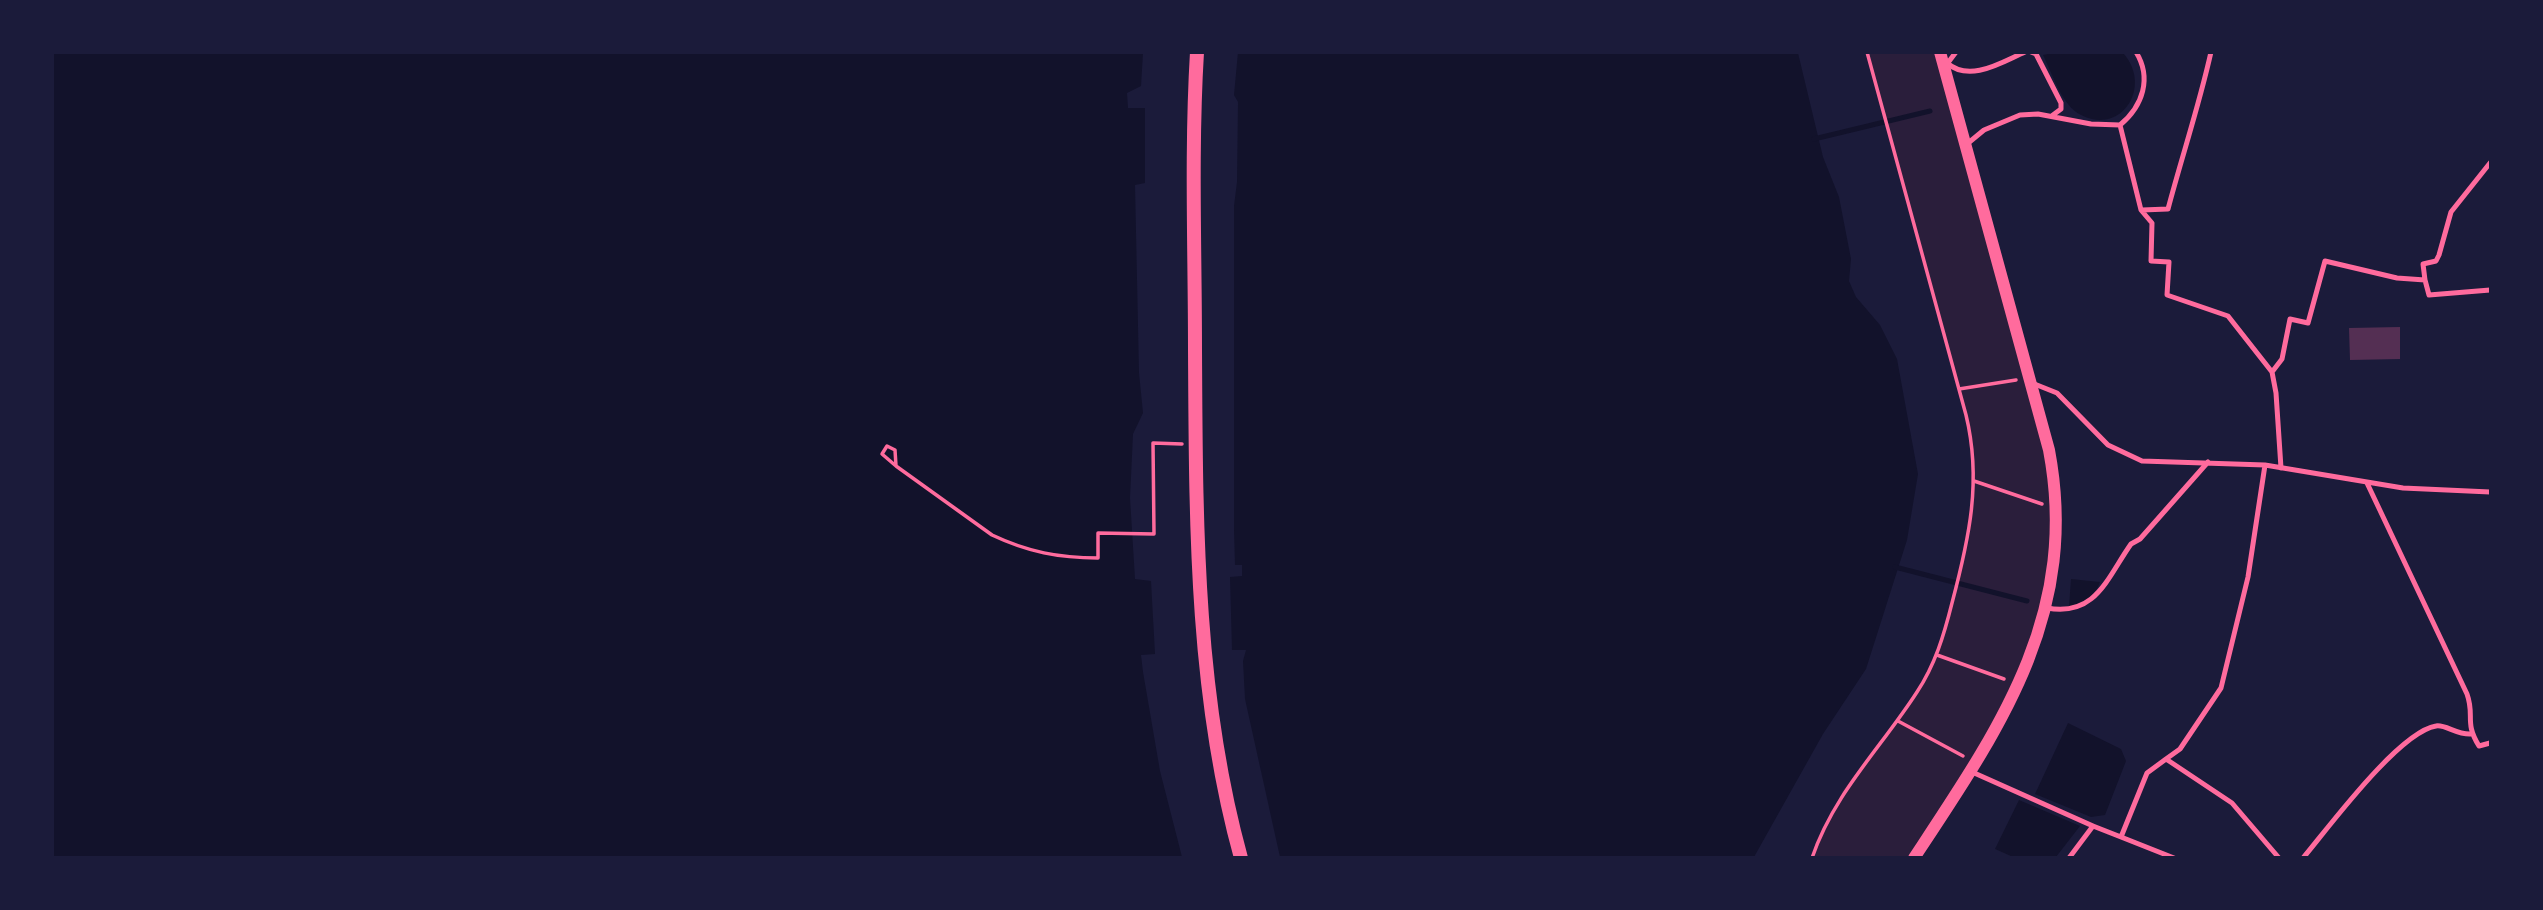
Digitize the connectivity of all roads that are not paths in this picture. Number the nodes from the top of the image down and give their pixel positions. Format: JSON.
{"nodes":[{"id":1,"x":1196,"y":52,"type":"edge"},
{"id":2,"x":1956,"y":52,"type":"edge"},
{"id":3,"x":2028,"y":52,"type":"edge"},
{"id":4,"x":2136,"y":52,"type":"edge"},
{"id":5,"x":2211,"y":52,"type":"edge"},
{"id":6,"x":1943,"y":58,"type":"edge"},
{"id":7,"x":2050,"y":116,"type":"junction"},
{"id":8,"x":2120,"y":125,"type":"junction"},
{"id":9,"x":1966,"y":147,"type":"junction"},
{"id":10,"x":2490,"y":163,"type":"edge"},
{"id":11,"x":2141,"y":210,"type":"junction"},
{"id":12,"x":2426,"y":280,"type":"junction"},
{"id":13,"x":2490,"y":290,"type":"edge"},
{"id":14,"x":2272,"y":372,"type":"junction"},
{"id":15,"x":2032,"y":383,"type":"junction"},
{"id":16,"x":2208,"y":462,"type":"junction"},
{"id":17,"x":2265,"y":465,"type":"junction"},
{"id":18,"x":2281,"y":468,"type":"junction"},
{"id":19,"x":2367,"y":483,"type":"junction"},
{"id":20,"x":2490,"y":492,"type":"edge"},
{"id":21,"x":2047,"y":608,"type":"junction"},
{"id":22,"x":2471,"y":734,"type":"junction"},
{"id":23,"x":2490,"y":743,"type":"edge"},
{"id":24,"x":2166,"y":759,"type":"junction"},
{"id":25,"x":1970,"y":771,"type":"junction"},
{"id":26,"x":2093,"y":826,"type":"junction"},
{"id":27,"x":2121,"y":837,"type":"junction"},
{"id":28,"x":1241,"y":858,"type":"edge"},
{"id":29,"x":1914,"y":858,"type":"edge"},
{"id":30,"x":2069,"y":858,"type":"edge"},
{"id":31,"x":2174,"y":858,"type":"edge"},
{"id":32,"x":2279,"y":858,"type":"edge"},
{"id":33,"x":2303,"y":858,"type":"edge"}],
"edges":[{"from":1,"to":28,"type":"main road"},
{"from":2,"to":6,"type":"lane"},
{"from":3,"to":6,"type":"lane"},
{"from":3,"to":7,"type":"lane"},
{"from":4,"to":8,"type":"lane"},
{"from":5,"to":11,"type":"lane"},
{"from":6,"to":9,"type":"street"},
{"from":7,"to":8,"type":"lane"},
{"from":7,"to":9,"type":"lane"},
{"from":8,"to":11,"type":"lane"},
{"from":9,"to":15,"type":"street"},
{"from":10,"to":12,"type":"lane"},
{"from":11,"to":14,"type":"lane"},
{"from":12,"to":13,"type":"lane"},
{"from":12,"to":14,"type":"lane"},
{"from":14,"to":18,"type":"lane"},
{"from":15,"to":16,"type":"lane"},
{"from":15,"to":21,"type":"street"},
{"from":16,"to":17,"type":"lane"},
{"from":16,"to":21,"type":"lane"},
{"from":17,"to":18,"type":"lane"},
{"from":17,"to":24,"type":"lane"},
{"from":18,"to":19,"type":"lane"},
{"from":19,"to":20,"type":"lane"},
{"from":19,"to":22,"type":"lane"},
{"from":21,"to":25,"type":"street"},
{"from":22,"to":23,"type":"lane"},
{"from":22,"to":33,"type":"lane"},
{"from":24,"to":27,"type":"lane"},
{"from":24,"to":32,"type":"lane"},
{"from":25,"to":26,"type":"lane"},
{"from":25,"to":29,"type":"street"},
{"from":26,"to":27,"type":"lane"},
{"from":26,"to":30,"type":"lane"},
{"from":27,"to":31,"type":"lane"}]}
